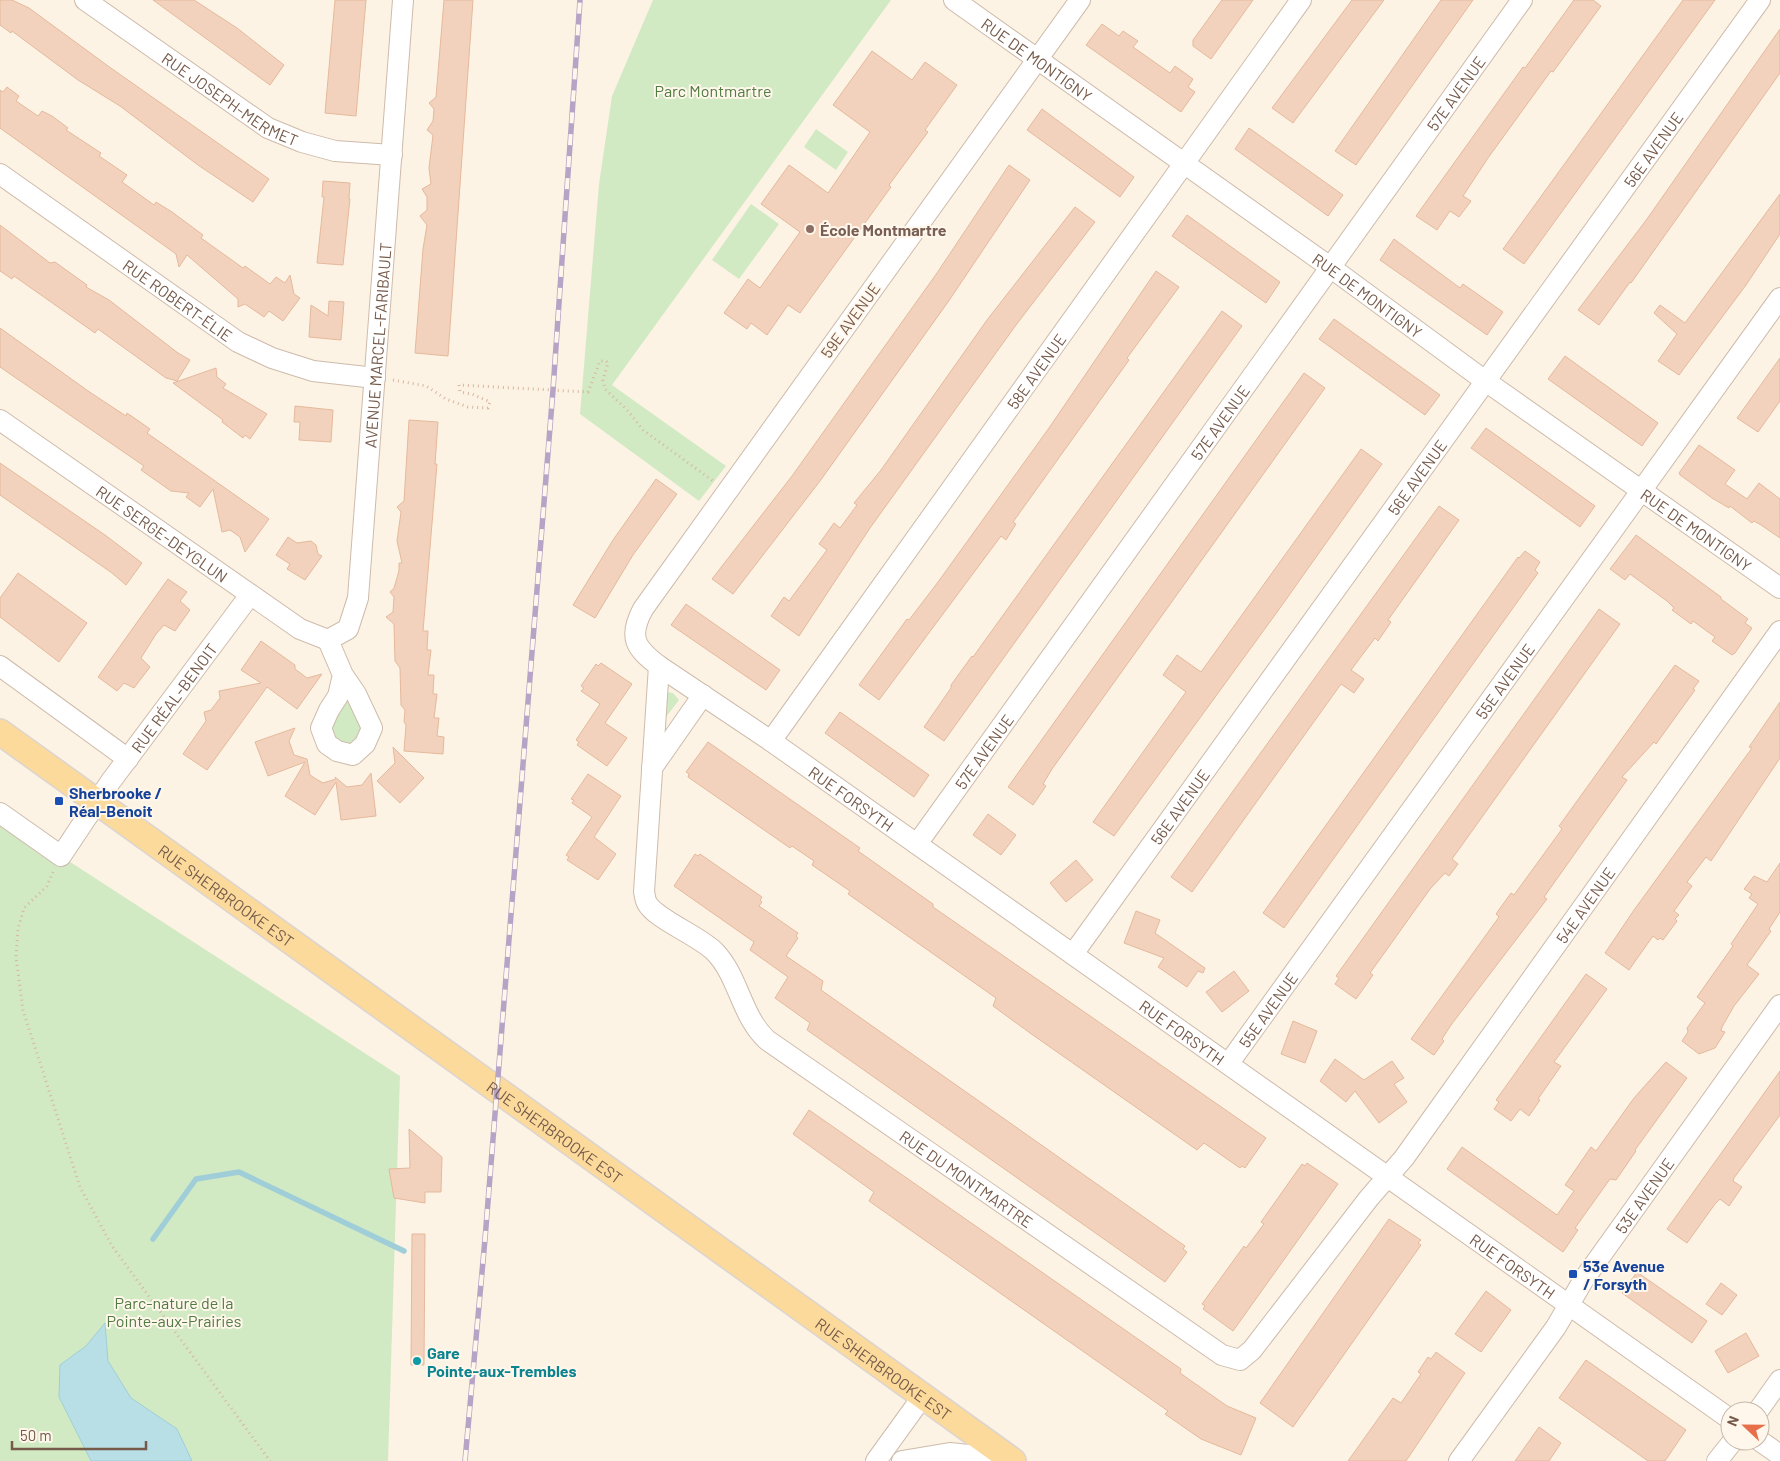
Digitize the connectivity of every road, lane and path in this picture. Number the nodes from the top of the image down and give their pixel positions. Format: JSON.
{"nodes":[{"id":1,"x":85,"y":0,"type":"edge"},
{"id":2,"x":404,"y":0,"type":"edge"},
{"id":3,"x":954,"y":0,"type":"edge"},
{"id":4,"x":1080,"y":0,"type":"edge"},
{"id":5,"x":1301,"y":0,"type":"edge"},
{"id":6,"x":1522,"y":0,"type":"edge"},
{"id":7,"x":1760,"y":0,"type":"edge"},
{"id":8,"x":1038,"y":58,"type":"junction"},
{"id":9,"x":392,"y":155,"type":"junction"},
{"id":10,"x":1182,"y":163,"type":"junction"},
{"id":11,"x":0,"y":174,"type":"edge"},
{"id":12,"x":1330,"y":267,"type":"junction"},
{"id":13,"x":1780,"y":298,"type":"edge"},
{"id":14,"x":375,"y":378,"type":"junction"},
{"id":15,"x":1484,"y":380,"type":"junction"},
{"id":16,"x":0,"y":420,"type":"edge"},
{"id":17,"x":1642,"y":490,"type":"junction"},
{"id":18,"x":727,"y":491,"type":"junction"},
{"id":19,"x":1780,"y":588,"type":"edge"},
{"id":20,"x":250,"y":595,"type":"junction"},
{"id":21,"x":1780,"y":631,"type":"edge"},
{"id":22,"x":328,"y":640,"type":"junction"},
{"id":23,"x":636,"y":644,"type":"joint"},
{"id":24,"x":0,"y":666,"type":"edge"},
{"id":25,"x":659,"y":666,"type":"junction"},
{"id":26,"x":343,"y":675,"type":"dead end"},
{"id":27,"x":703,"y":696,"type":"junction"},
{"id":28,"x":0,"y":732,"type":"edge"},
{"id":29,"x":770,"y":740,"type":"junction"},
{"id":30,"x":128,"y":759,"type":"junction"},
{"id":31,"x":652,"y":768,"type":"junction"},
{"id":32,"x":96,"y":801,"type":"junction"},
{"id":33,"x":0,"y":813,"type":"edge"},
{"id":34,"x":917,"y":844,"type":"junction"},
{"id":35,"x":61,"y":856,"type":"junction"},
{"id":36,"x":1073,"y":954,"type":"junction"},
{"id":37,"x":1780,"y":1005,"type":"edge"},
{"id":38,"x":1229,"y":1063,"type":"junction"},
{"id":39,"x":1387,"y":1177,"type":"junction"},
{"id":40,"x":1570,"y":1304,"type":"junction"},
{"id":41,"x":1780,"y":1380,"type":"edge"},
{"id":42,"x":923,"y":1396,"type":"junction"},
{"id":43,"x":1765,"y":1401,"type":"edge"},
{"id":44,"x":1720,"y":1412,"type":"edge"},
{"id":45,"x":1725,"y":1451,"type":"edge"},
{"id":46,"x":270,"y":1461,"type":"edge"},
{"id":47,"x":876,"y":1461,"type":"edge"},
{"id":48,"x":902,"y":1461,"type":"edge"},
{"id":49,"x":1013,"y":1461,"type":"edge"},
{"id":50,"x":1459,"y":1461,"type":"edge"},
{"id":51,"x":1717,"y":1461,"type":"edge"}],
"edges":[{"from":1,"to":9,"type":"street","name":"RUE JOSEPH-MERMET"},
{"from":2,"to":9,"type":"street","name":"AVENUE MARCEL-FARIBAULT"},
{"from":3,"to":8,"type":"street","name":"RUE DE MONTIGNY"},
{"from":4,"to":8,"type":"street","name":"59E AVENUE"},
{"from":5,"to":10,"type":"street","name":"58E AVENUE"},
{"from":6,"to":12,"type":"street","name":"57E AVENUE"},
{"from":7,"to":15,"type":"street","name":"56E AVENUE"},
{"from":8,"to":10,"type":"street","name":"RUE DE MONTIGNY"},
{"from":8,"to":18,"type":"street","name":"59E AVENUE"},
{"from":9,"to":14,"type":"street","name":"AVENUE MARCEL-FARIBAULT"},
{"from":10,"to":12,"type":"street","name":"RUE DE MONTIGNY"},
{"from":10,"to":29,"type":"street","name":"58E AVENUE"},
{"from":11,"to":14,"type":"street","name":"RUE ROBERT-ÉLIE"},
{"from":12,"to":15,"type":"street","name":"RUE DE MONTIGNY"},
{"from":12,"to":34,"type":"street","name":"57E AVENUE"},
{"from":13,"to":17,"type":"street","name":"55E AVENUE"},
{"from":14,"to":18,"type":"path"},
{"from":14,"to":22,"type":"street","name":"AVENUE MARCEL-FARIBAULT"},
{"from":15,"to":17,"type":"street","name":"RUE DE MONTIGNY"},
{"from":15,"to":36,"type":"street","name":"56E AVENUE"},
{"from":16,"to":20,"type":"street","name":"RUE SERGE-DEYGLUN"},
{"from":17,"to":19,"type":"street","name":"RUE DE MONTIGNY"},
{"from":17,"to":38,"type":"street","name":"55E AVENUE"},
{"from":18,"to":23,"type":"street","name":"59E AVENUE"},
{"from":20,"to":22,"type":"street","name":"RUE SERGE-DEYGLUN"},
{"from":20,"to":30,"type":"street","name":"RUE RÉAL-BENOIT"},
{"from":21,"to":39,"type":"street","name":"54E AVENUE"},
{"from":22,"to":26,"type":"street"},
{"from":23,"to":25,"type":"street","name":"RUE FORSYTH"},
{"from":24,"to":30,"type":"street"},
{"from":25,"to":27,"type":"street","name":"RUE FORSYTH"},
{"from":25,"to":31,"type":"street","name":"RUE DU MONTMARTRE"},
{"from":27,"to":29,"type":"street","name":"RUE FORSYTH"},
{"from":27,"to":31,"type":"street"},
{"from":28,"to":32,"type":"main road","name":"RUE SHERBROOKE EST"},
{"from":29,"to":34,"type":"street","name":"RUE FORSYTH"},
{"from":30,"to":32,"type":"street","name":"RUE RÉAL-BENOIT"},
{"from":31,"to":39,"type":"street","name":"RUE DU MONTMARTRE"},
{"from":32,"to":35,"type":"street"},
{"from":32,"to":42,"type":"main road","name":"RUE SHERBROOKE EST"},
{"from":33,"to":35,"type":"street"},
{"from":34,"to":36,"type":"street","name":"RUE FORSYTH"},
{"from":35,"to":46,"type":"path"},
{"from":36,"to":38,"type":"street","name":"RUE FORSYTH"},
{"from":37,"to":40,"type":"street","name":"53E AVENUE"},
{"from":38,"to":39,"type":"street","name":"RUE FORSYTH"},
{"from":39,"to":40,"type":"street","name":"RUE FORSYTH"},
{"from":40,"to":44,"type":"street","name":"RUE FORSYTH"},
{"from":40,"to":50,"type":"street","name":"53E AVENUE"},
{"from":41,"to":43,"type":"street"},
{"from":42,"to":47,"type":"street"},
{"from":42,"to":49,"type":"main road","name":"RUE SHERBROOKE EST"},
{"from":45,"to":51,"type":"street"},
{"from":48,"to":49,"type":"street"}]}
